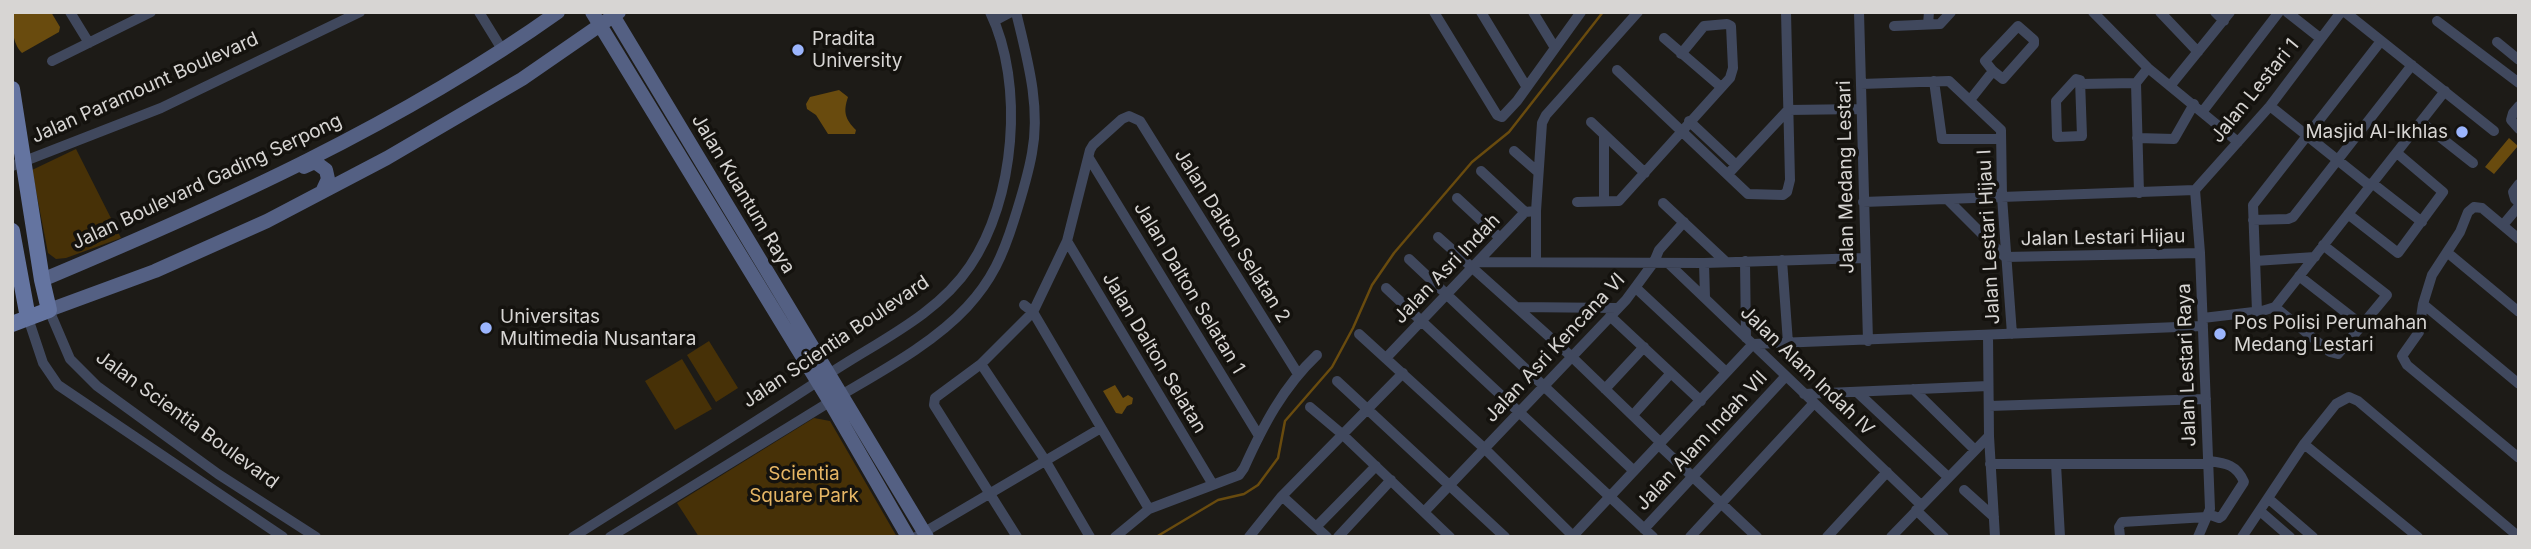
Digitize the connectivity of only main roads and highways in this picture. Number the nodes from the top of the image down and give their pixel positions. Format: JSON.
{"nodes":[{"id":1,"x":558,"y":12,"type":"edge"},
{"id":2,"x":614,"y":13,"type":"edge"},
{"id":3,"x":596,"y":18,"type":"edge"},
{"id":4,"x":12,"y":89,"type":"edge"},
{"id":5,"x":330,"y":149,"type":"junction"},
{"id":6,"x":387,"y":158,"type":"junction"},
{"id":7,"x":17,"y":165,"type":"edge"},
{"id":8,"x":262,"y":183,"type":"junction"},
{"id":9,"x":321,"y":192,"type":"junction"},
{"id":10,"x":12,"y":231,"type":"edge"},
{"id":11,"x":42,"y":280,"type":"junction"},
{"id":12,"x":17,"y":290,"type":"edge"},
{"id":13,"x":52,"y":315,"type":"junction"},
{"id":14,"x":29,"y":323,"type":"junction"},
{"id":15,"x":12,"y":324,"type":"edge"},
{"id":16,"x":824,"y":378,"type":"junction"},
{"id":17,"x":836,"y":398,"type":"junction"},
{"id":18,"x":923,"y":535,"type":"edge"},
{"id":19,"x":908,"y":537,"type":"edge"}],
"edges":[{"from":1,"to":5,"type":"main road","name":"Jalan Boulevard Gading Serpong"},
{"from":2,"to":3,"type":"main road"},
{"from":2,"to":16,"type":"main road","name":"Jalan Kuantum Raya"},
{"from":3,"to":6,"type":"main road"},
{"from":3,"to":16,"type":"main road","name":"Jalan Kuantum Raya"},
{"from":4,"to":7,"type":"main road","name":"Jalan Paramount Boulevard"},
{"from":5,"to":6,"type":"main road"},
{"from":5,"to":8,"type":"main road","name":"Jalan Boulevard Gading Serpong"},
{"from":6,"to":9,"type":"main road"},
{"from":7,"to":11,"type":"main road","name":"Jalan Paramount Boulevard"},
{"from":8,"to":9,"type":"main road"},
{"from":8,"to":11,"type":"main road","name":"Jalan Boulevard Gading Serpong"},
{"from":9,"to":13,"type":"main road"},
{"from":10,"to":12,"type":"main road"},
{"from":11,"to":12,"type":"main road","name":"Jalan Boulevard Gading Serpong"},
{"from":11,"to":13,"type":"main road","name":"Jalan Scientia Boulevard"},
{"from":12,"to":14,"type":"main road","name":"Jalan Scientia Boulevard"},
{"from":13,"to":14,"type":"main road"},
{"from":14,"to":15,"type":"main road"},
{"from":16,"to":17,"type":"main road","name":"Jalan Kuantum Raya"},
{"from":17,"to":18,"type":"main road"},
{"from":17,"to":19,"type":"main road"}]}
